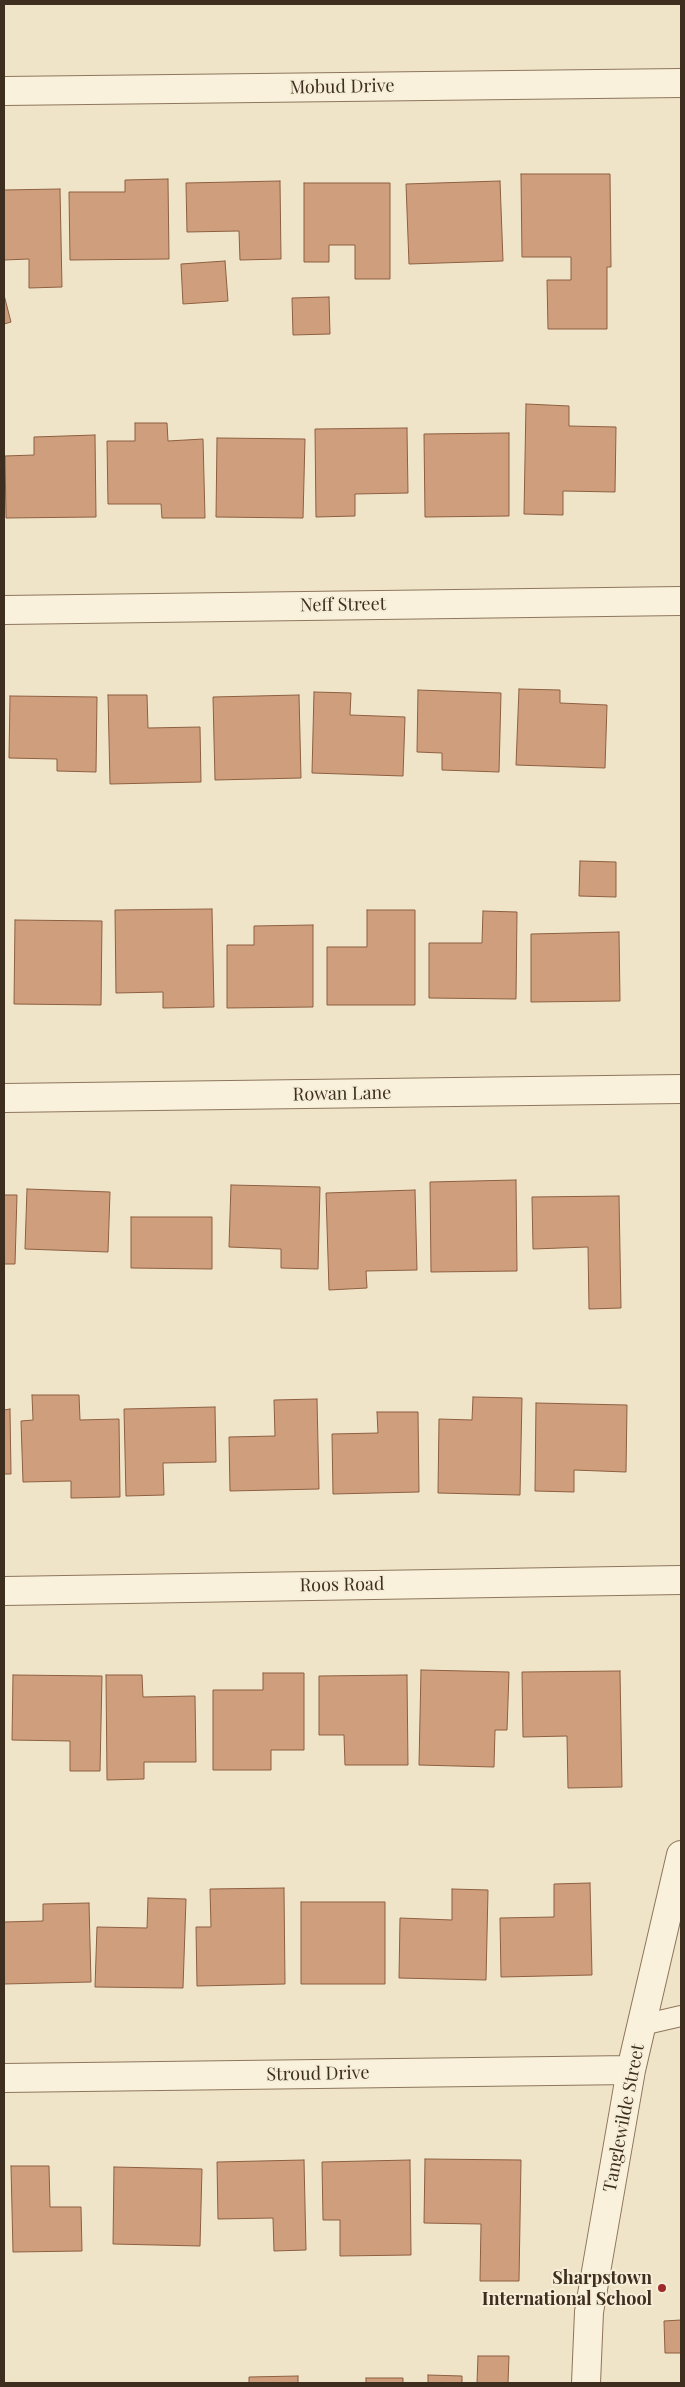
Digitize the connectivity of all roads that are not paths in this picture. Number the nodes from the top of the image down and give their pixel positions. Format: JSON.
{"nodes":[{"id":1,"x":681,"y":83,"type":"edge"},
{"id":2,"x":4,"y":91,"type":"edge"},
{"id":3,"x":681,"y":601,"type":"edge"},
{"id":4,"x":4,"y":610,"type":"edge"},
{"id":5,"x":681,"y":1089,"type":"edge"},
{"id":6,"x":4,"y":1098,"type":"edge"},
{"id":7,"x":681,"y":1580,"type":"edge"},
{"id":8,"x":4,"y":1591,"type":"edge"},
{"id":9,"x":680,"y":1867,"type":"edge"},
{"id":10,"x":681,"y":2016,"type":"edge"},
{"id":11,"x":642,"y":2024,"type":"junction"},
{"id":12,"x":631,"y":2070,"type":"junction"},
{"id":13,"x":4,"y":2078,"type":"edge"},
{"id":14,"x":586,"y":2383,"type":"edge"}],
"edges":[{"from":1,"to":2,"type":"street","name":"Mobud Drive"},
{"from":3,"to":4,"type":"street","name":"Neff Street"},
{"from":5,"to":6,"type":"street","name":"Rowan Lane"},
{"from":7,"to":8,"type":"street","name":"Roos Road"},
{"from":9,"to":11,"type":"street","name":"Tanglewilde Street"},
{"from":10,"to":11,"type":"lane"},
{"from":11,"to":12,"type":"street","name":"Tanglewilde Street"},
{"from":12,"to":13,"type":"street","name":"Stroud Drive"},
{"from":12,"to":14,"type":"street","name":"Tanglewilde Street"}]}
